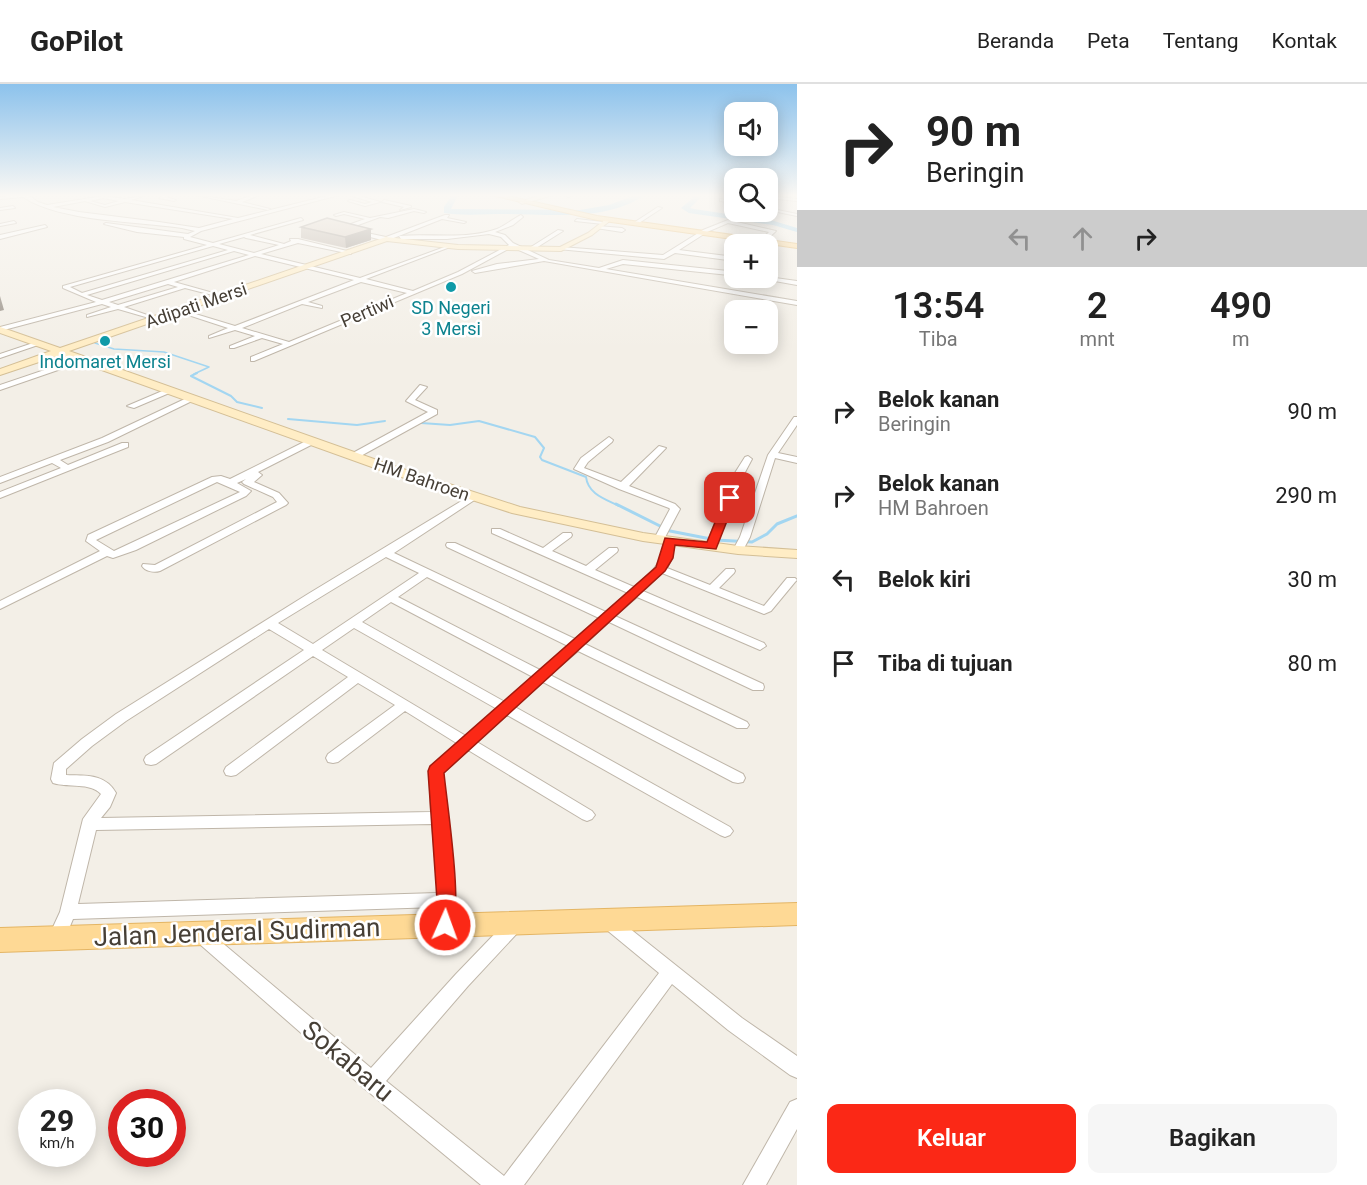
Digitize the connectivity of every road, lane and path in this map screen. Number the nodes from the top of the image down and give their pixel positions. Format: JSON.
{"nodes":[{"id":1,"x":203,"y":246,"type":"edge"},
{"id":2,"x":219,"y":246,"type":"edge"},
{"id":3,"x":283,"y":246,"type":"edge"},
{"id":4,"x":286,"y":246,"type":"edge"},
{"id":5,"x":318,"y":246,"type":"edge"},
{"id":6,"x":366,"y":246,"type":"edge"},
{"id":7,"x":442,"y":246,"type":"edge"},
{"id":8,"x":565,"y":246,"type":"edge"},
{"id":9,"x":680,"y":246,"type":"edge"},
{"id":10,"x":447,"y":247,"type":"junction"},
{"id":11,"x":458,"y":247,"type":"joint"},
{"id":12,"x":534,"y":247,"type":"joint"},
{"id":13,"x":514,"y":248,"type":"junction"},
{"id":14,"x":561,"y":249,"type":"junction"},
{"id":15,"x":232,"y":250,"type":"junction"},
{"id":16,"x":301,"y":250,"type":"dead end"},
{"id":17,"x":674,"y":250,"type":"junction"},
{"id":18,"x":349,"y":253,"type":"junction"},
{"id":19,"x":255,"y":255,"type":"junction"},
{"id":20,"x":664,"y":257,"type":"junction"},
{"id":21,"x":724,"y":257,"type":"edge"},
{"id":22,"x":544,"y":260,"type":"junction"},
{"id":23,"x":656,"y":264,"type":"junction"},
{"id":24,"x":308,"y":267,"type":"junction"},
{"id":25,"x":724,"y":268,"type":"edge"},
{"id":26,"x":124,"y":269,"type":"junction"},
{"id":27,"x":598,"y":270,"type":"junction"},
{"id":28,"x":460,"y":273,"type":"junction"},
{"id":29,"x":146,"y":275,"type":"junction"},
{"id":30,"x":635,"y":276,"type":"junction"},
{"id":31,"x":362,"y":280,"type":"junction"},
{"id":32,"x":778,"y":280,"type":"edge"},
{"id":33,"x":168,"y":282,"type":"junction"},
{"id":34,"x":797,"y":283,"type":"edge"},
{"id":35,"x":184,"y":286,"type":"junction"},
{"id":36,"x":411,"y":292,"type":"junction"},
{"id":37,"x":81,"y":295,"type":"junction"},
{"id":38,"x":222,"y":297,"type":"junction"},
{"id":39,"x":102,"y":302,"type":"junction"},
{"id":40,"x":302,"y":302,"type":"junction"},
{"id":41,"x":797,"y":303,"type":"edge"},
{"id":42,"x":117,"y":307,"type":"junction"},
{"id":43,"x":320,"y":307,"type":"dead end"},
{"id":44,"x":179,"y":311,"type":"junction"},
{"id":45,"x":89,"y":316,"type":"dead end"},
{"id":46,"x":154,"y":319,"type":"junction"},
{"id":47,"x":233,"y":328,"type":"junction"},
{"id":48,"x":0,"y":329,"type":"edge"},
{"id":49,"x":261,"y":336,"type":"junction"},
{"id":50,"x":211,"y":337,"type":"dead end"},
{"id":51,"x":39,"y":343,"type":"junction"},
{"id":52,"x":289,"y":344,"type":"junction"},
{"id":53,"x":232,"y":347,"type":"dead end"},
{"id":54,"x":60,"y":351,"type":"junction"},
{"id":55,"x":0,"y":356,"type":"edge"},
{"id":56,"x":254,"y":359,"type":"dead end"},
{"id":57,"x":83,"y":360,"type":"junction"},
{"id":58,"x":0,"y":372,"type":"edge"},
{"id":59,"x":0,"y":387,"type":"edge"},
{"id":60,"x":423,"y":387,"type":"dead end"},
{"id":61,"x":170,"y":391,"type":"junction"},
{"id":62,"x":192,"y":399,"type":"junction"},
{"id":63,"x":131,"y":406,"type":"dead end"},
{"id":64,"x":797,"y":419,"type":"edge"},
{"id":65,"x":793,"y":433,"type":"edge"},
{"id":66,"x":609,"y":440,"type":"dead end"},
{"id":67,"x":315,"y":442,"type":"junction"},
{"id":68,"x":125,"y":445,"type":"dead end"},
{"id":69,"x":662,"y":448,"type":"dead end"},
{"id":70,"x":772,"y":455,"type":"junction"},
{"id":71,"x":354,"y":456,"type":"junction"},
{"id":72,"x":748,"y":459,"type":"dead end"},
{"id":73,"x":53,"y":460,"type":"junction"},
{"id":74,"x":797,"y":460,"type":"edge"},
{"id":75,"x":68,"y":468,"type":"junction"},
{"id":76,"x":0,"y":480,"type":"edge"},
{"id":77,"x":230,"y":483,"type":"junction"},
{"id":78,"x":622,"y":487,"type":"junction"},
{"id":79,"x":0,"y":495,"type":"edge"},
{"id":80,"x":473,"y":497,"type":"junction"},
{"id":81,"x":496,"y":531,"type":"dead end"},
{"id":82,"x":567,"y":535,"type":"dead end"},
{"id":83,"x":663,"y":538,"type":"junction"},
{"id":84,"x":714,"y":540,"type":"junction"},
{"id":85,"x":741,"y":544,"type":"junction"},
{"id":86,"x":451,"y":545,"type":"dead end"},
{"id":87,"x":613,"y":550,"type":"dead end"},
{"id":88,"x":106,"y":552,"type":"junction"},
{"id":89,"x":544,"y":552,"type":"junction"},
{"id":90,"x":386,"y":553,"type":"junction"},
{"id":91,"x":797,"y":554,"type":"edge"},
{"id":92,"x":147,"y":566,"type":"dead end"},
{"id":93,"x":661,"y":569,"type":"junction"},
{"id":94,"x":588,"y":570,"type":"junction"},
{"id":95,"x":428,"y":572,"type":"junction"},
{"id":96,"x":730,"y":572,"type":"dead end"},
{"id":97,"x":791,"y":580,"type":"dead end"},
{"id":98,"x":711,"y":590,"type":"junction"},
{"id":99,"x":637,"y":591,"type":"junction"},
{"id":100,"x":389,"y":597,"type":"junction"},
{"id":101,"x":0,"y":606,"type":"edge"},
{"id":102,"x":608,"y":617,"type":"junction"},
{"id":103,"x":353,"y":622,"type":"junction"},
{"id":104,"x":270,"y":624,"type":"junction"},
{"id":105,"x":577,"y":644,"type":"junction"},
{"id":106,"x":760,"y":646,"type":"dead end"},
{"id":107,"x":313,"y":650,"type":"junction"},
{"id":108,"x":357,"y":676,"type":"junction"},
{"id":109,"x":542,"y":676,"type":"junction"},
{"id":110,"x":758,"y":687,"type":"dead end"},
{"id":111,"x":404,"y":705,"type":"junction"},
{"id":112,"x":506,"y":707,"type":"junction"},
{"id":113,"x":742,"y":725,"type":"dead end"},
{"id":114,"x":468,"y":743,"type":"junction"},
{"id":115,"x":333,"y":758,"type":"dead end"},
{"id":116,"x":151,"y":760,"type":"dead end"},
{"id":117,"x":231,"y":771,"type":"dead end"},
{"id":118,"x":738,"y":778,"type":"dead end"},
{"id":119,"x":587,"y":815,"type":"dead end"},
{"id":120,"x":440,"y":818,"type":"junction"},
{"id":121,"x":90,"y":824,"type":"junction"},
{"id":122,"x":725,"y":831,"type":"dead end"},
{"id":123,"x":447,"y":900,"type":"junction"},
{"id":124,"x":324,"y":904,"type":"junction"},
{"id":125,"x":68,"y":912,"type":"junction"},
{"id":126,"x":387,"y":914,"type":"junction"},
{"id":127,"x":797,"y":914,"type":"edge"},
{"id":128,"x":606,"y":919,"type":"junction"},
{"id":129,"x":517,"y":923,"type":"junction"},
{"id":130,"x":445,"y":925,"type":"junction"},
{"id":131,"x":324,"y":929,"type":"junction"},
{"id":132,"x":201,"y":934,"type":"junction"},
{"id":133,"x":57,"y":938,"type":"junction"},
{"id":134,"x":0,"y":940,"type":"edge"},
{"id":135,"x":670,"y":972,"type":"junction"},
{"id":136,"x":797,"y":1068,"type":"edge"},
{"id":137,"x":372,"y":1082,"type":"junction"},
{"id":138,"x":797,"y":1109,"type":"edge"},
{"id":139,"x":498,"y":1185,"type":"edge"},
{"id":140,"x":511,"y":1185,"type":"edge"},
{"id":141,"x":754,"y":1185,"type":"edge"}],
"edges":[{"from":1,"to":26,"type":"street"},
{"from":2,"to":15,"type":"street"},
{"from":3,"to":19,"type":"street"},
{"from":4,"to":16,"type":"street"},
{"from":5,"to":18,"type":"street"},
{"from":6,"to":18,"type":"street","name":"Adipati Mersi"},
{"from":7,"to":10,"type":"street","name":"Adipati Mersi"},
{"from":8,"to":14,"type":"street"},
{"from":9,"to":17,"type":"street"},
{"from":10,"to":11,"type":"street","name":"Adipati Mersi"},
{"from":10,"to":31,"type":"street"},
{"from":11,"to":13,"type":"street","name":"Adipati Mersi"},
{"from":12,"to":13,"type":"street","name":"Adipati Mersi"},
{"from":12,"to":14,"type":"street","name":"Adipati Mersi"},
{"from":13,"to":22,"type":"street"},
{"from":13,"to":28,"type":"street","name":"Pertiwi"},
{"from":14,"to":20,"type":"street"},
{"from":15,"to":19,"type":"street"},
{"from":15,"to":29,"type":"street"},
{"from":17,"to":20,"type":"street"},
{"from":17,"to":21,"type":"street"},
{"from":18,"to":24,"type":"street","name":"Adipati Mersi"},
{"from":19,"to":24,"type":"street"},
{"from":19,"to":33,"type":"street"},
{"from":20,"to":23,"type":"street"},
{"from":22,"to":27,"type":"street"},
{"from":22,"to":28,"type":"street"},
{"from":23,"to":25,"type":"street"},
{"from":23,"to":27,"type":"street"},
{"from":23,"to":30,"type":"street"},
{"from":24,"to":31,"type":"street"},
{"from":24,"to":38,"type":"street","name":"Adipati Mersi"},
{"from":26,"to":29,"type":"street"},
{"from":26,"to":37,"type":"street"},
{"from":27,"to":30,"type":"street"},
{"from":28,"to":36,"type":"street","name":"Pertiwi"},
{"from":29,"to":33,"type":"street"},
{"from":29,"to":37,"type":"street"},
{"from":30,"to":41,"type":"street"},
{"from":31,"to":36,"type":"street"},
{"from":31,"to":40,"type":"street"},
{"from":32,"to":34,"type":"street"},
{"from":33,"to":35,"type":"street"},
{"from":33,"to":39,"type":"street"},
{"from":35,"to":38,"type":"street"},
{"from":35,"to":42,"type":"street"},
{"from":36,"to":52,"type":"street","name":"Pertiwi"},
{"from":37,"to":39,"type":"street"},
{"from":38,"to":44,"type":"street","name":"Adipati Mersi"},
{"from":39,"to":42,"type":"street"},
{"from":39,"to":48,"type":"street"},
{"from":40,"to":43,"type":"street"},
{"from":40,"to":47,"type":"street"},
{"from":42,"to":45,"type":"street"},
{"from":42,"to":46,"type":"street"},
{"from":44,"to":46,"type":"street","name":"Adipati Mersi"},
{"from":44,"to":47,"type":"street"},
{"from":46,"to":54,"type":"street","name":"Adipati Mersi"},
{"from":47,"to":49,"type":"street"},
{"from":47,"to":50,"type":"street"},
{"from":48,"to":51,"type":"street","name":"HM Bahroen"},
{"from":49,"to":52,"type":"street"},
{"from":49,"to":53,"type":"street"},
{"from":51,"to":54,"type":"street","name":"HM Bahroen"},
{"from":51,"to":55,"type":"street"},
{"from":52,"to":56,"type":"street","name":"Pertiwi"},
{"from":54,"to":57,"type":"street","name":"HM Bahroen"},
{"from":54,"to":58,"type":"street","name":"Adipati Mersi"},
{"from":57,"to":59,"type":"street"},
{"from":57,"to":61,"type":"street","name":"HM Bahroen"},
{"from":60,"to":71,"type":"street"},
{"from":61,"to":62,"type":"street","name":"HM Bahroen"},
{"from":61,"to":63,"type":"street"},
{"from":62,"to":67,"type":"street","name":"HM Bahroen"},
{"from":62,"to":73,"type":"street"},
{"from":64,"to":65,"type":"street"},
{"from":65,"to":70,"type":"street"},
{"from":66,"to":78,"type":"street"},
{"from":67,"to":71,"type":"street","name":"HM Bahroen"},
{"from":67,"to":77,"type":"street"},
{"from":67,"to":92,"type":"street"},
{"from":68,"to":75,"type":"street"},
{"from":69,"to":78,"type":"street"},
{"from":70,"to":74,"type":"street"},
{"from":70,"to":85,"type":"street"},
{"from":71,"to":80,"type":"street","name":"HM Bahroen"},
{"from":72,"to":84,"type":"street"},
{"from":73,"to":75,"type":"street"},
{"from":73,"to":76,"type":"street"},
{"from":75,"to":79,"type":"street"},
{"from":77,"to":88,"type":"street"},
{"from":77,"to":88,"type":"street"},
{"from":78,"to":83,"type":"street"},
{"from":80,"to":83,"type":"street","name":"HM Bahroen"},
{"from":80,"to":90,"type":"street"},
{"from":81,"to":89,"type":"street"},
{"from":82,"to":89,"type":"street"},
{"from":83,"to":84,"type":"street","name":"HM Bahroen"},
{"from":83,"to":93,"type":"street"},
{"from":84,"to":85,"type":"street","name":"HM Bahroen"},
{"from":85,"to":91,"type":"street","name":"HM Bahroen"},
{"from":86,"to":102,"type":"street"},
{"from":87,"to":94,"type":"street"},
{"from":88,"to":101,"type":"street"},
{"from":89,"to":94,"type":"street"},
{"from":90,"to":95,"type":"street"},
{"from":90,"to":104,"type":"street"},
{"from":93,"to":98,"type":"street"},
{"from":93,"to":99,"type":"street"},
{"from":94,"to":99,"type":"street"},
{"from":95,"to":100,"type":"street"},
{"from":95,"to":105,"type":"street"},
{"from":96,"to":98,"type":"street"},
{"from":97,"to":98,"type":"street"},
{"from":99,"to":102,"type":"street"},
{"from":99,"to":106,"type":"street"},
{"from":100,"to":103,"type":"street"},
{"from":100,"to":109,"type":"street"},
{"from":102,"to":105,"type":"street"},
{"from":102,"to":110,"type":"street"},
{"from":103,"to":107,"type":"street"},
{"from":103,"to":112,"type":"street"},
{"from":104,"to":107,"type":"street"},
{"from":104,"to":121,"type":"street"},
{"from":105,"to":109,"type":"street"},
{"from":105,"to":113,"type":"street"},
{"from":107,"to":108,"type":"street"},
{"from":107,"to":116,"type":"street"},
{"from":108,"to":111,"type":"street"},
{"from":108,"to":117,"type":"street"},
{"from":109,"to":112,"type":"street"},
{"from":109,"to":118,"type":"street"},
{"from":111,"to":114,"type":"street"},
{"from":111,"to":115,"type":"street"},
{"from":112,"to":114,"type":"street"},
{"from":112,"to":122,"type":"street"},
{"from":114,"to":119,"type":"street"},
{"from":114,"to":120,"type":"street"},
{"from":120,"to":121,"type":"street"},
{"from":120,"to":123,"type":"street"},
{"from":121,"to":125,"type":"street"},
{"from":123,"to":126,"type":"street"},
{"from":123,"to":130,"type":"street"},
{"from":124,"to":125,"type":"street"},
{"from":124,"to":126,"type":"street"},
{"from":124,"to":131,"type":"street"},
{"from":125,"to":133,"type":"street"},
{"from":126,"to":130,"type":"main road","name":"Jalan Jenderal Sudirman"},
{"from":126,"to":131,"type":"main road","name":"Jalan Jenderal Sudirman"},
{"from":127,"to":128,"type":"main road","name":"Jalan Jenderal Sudirman"},
{"from":128,"to":129,"type":"main road","name":"Jalan Jenderal Sudirman"},
{"from":128,"to":135,"type":"street"},
{"from":129,"to":130,"type":"main road","name":"Jalan Jenderal Sudirman"},
{"from":129,"to":137,"type":"street"},
{"from":131,"to":132,"type":"main road","name":"Jalan Jenderal Sudirman"},
{"from":132,"to":133,"type":"main road","name":"Jalan Jenderal Sudirman"},
{"from":132,"to":137,"type":"street","name":"Sokabaru"},
{"from":133,"to":134,"type":"main road","name":"Jalan Jenderal Sudirman"},
{"from":135,"to":136,"type":"street"},
{"from":135,"to":140,"type":"street"},
{"from":137,"to":139,"type":"street","name":"Sokabaru"},
{"from":138,"to":141,"type":"street"}]}
